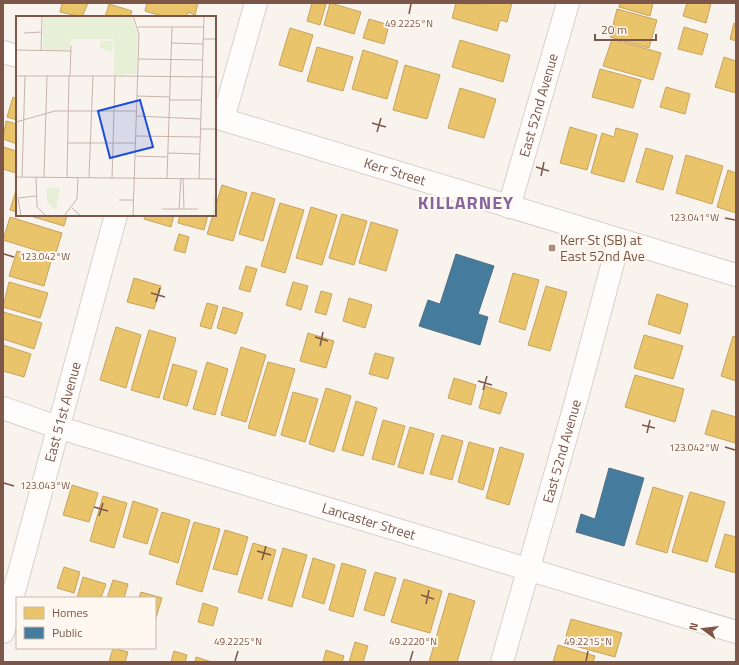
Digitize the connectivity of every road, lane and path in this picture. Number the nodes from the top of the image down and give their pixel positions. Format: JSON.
{"nodes":[{"id":1,"x":256,"y":3,"type":"edge"},
{"id":2,"x":568,"y":3,"type":"edge"},
{"id":3,"x":3,"y":52,"type":"edge"},
{"id":4,"x":16,"y":56,"type":"edge"},
{"id":5,"x":219,"y":118,"type":"edge"},
{"id":6,"x":509,"y":207,"type":"junction"},
{"id":7,"x":116,"y":216,"type":"edge"},
{"id":8,"x":618,"y":240,"type":"junction"},
{"id":9,"x":736,"y":276,"type":"edge"},
{"id":10,"x":3,"y":408,"type":"edge"},
{"id":11,"x":58,"y":427,"type":"junction"},
{"id":12,"x":528,"y":568,"type":"junction"},
{"id":13,"x":3,"y":632,"type":"edge"},
{"id":14,"x":736,"y":632,"type":"edge"},
{"id":15,"x":502,"y":662,"type":"edge"}],
"edges":[{"from":1,"to":5,"type":"street"},
{"from":2,"to":6,"type":"street","name":"East 52nd Avenue"},
{"from":3,"to":4,"type":"street"},
{"from":5,"to":6,"type":"street","name":"Kerr Street"},
{"from":6,"to":8,"type":"street","name":"Kerr Street"},
{"from":7,"to":11,"type":"street","name":"East 51st Avenue"},
{"from":8,"to":9,"type":"street","name":"Kerr Street"},
{"from":8,"to":12,"type":"street","name":"East 52nd Avenue"},
{"from":10,"to":11,"type":"street","name":"Lancaster Street"},
{"from":11,"to":12,"type":"street","name":"Lancaster Street"},
{"from":11,"to":13,"type":"street","name":"East 51st Avenue"},
{"from":12,"to":14,"type":"street","name":"Lancaster Street"},
{"from":12,"to":15,"type":"street","name":"East 52nd Avenue"}]}
